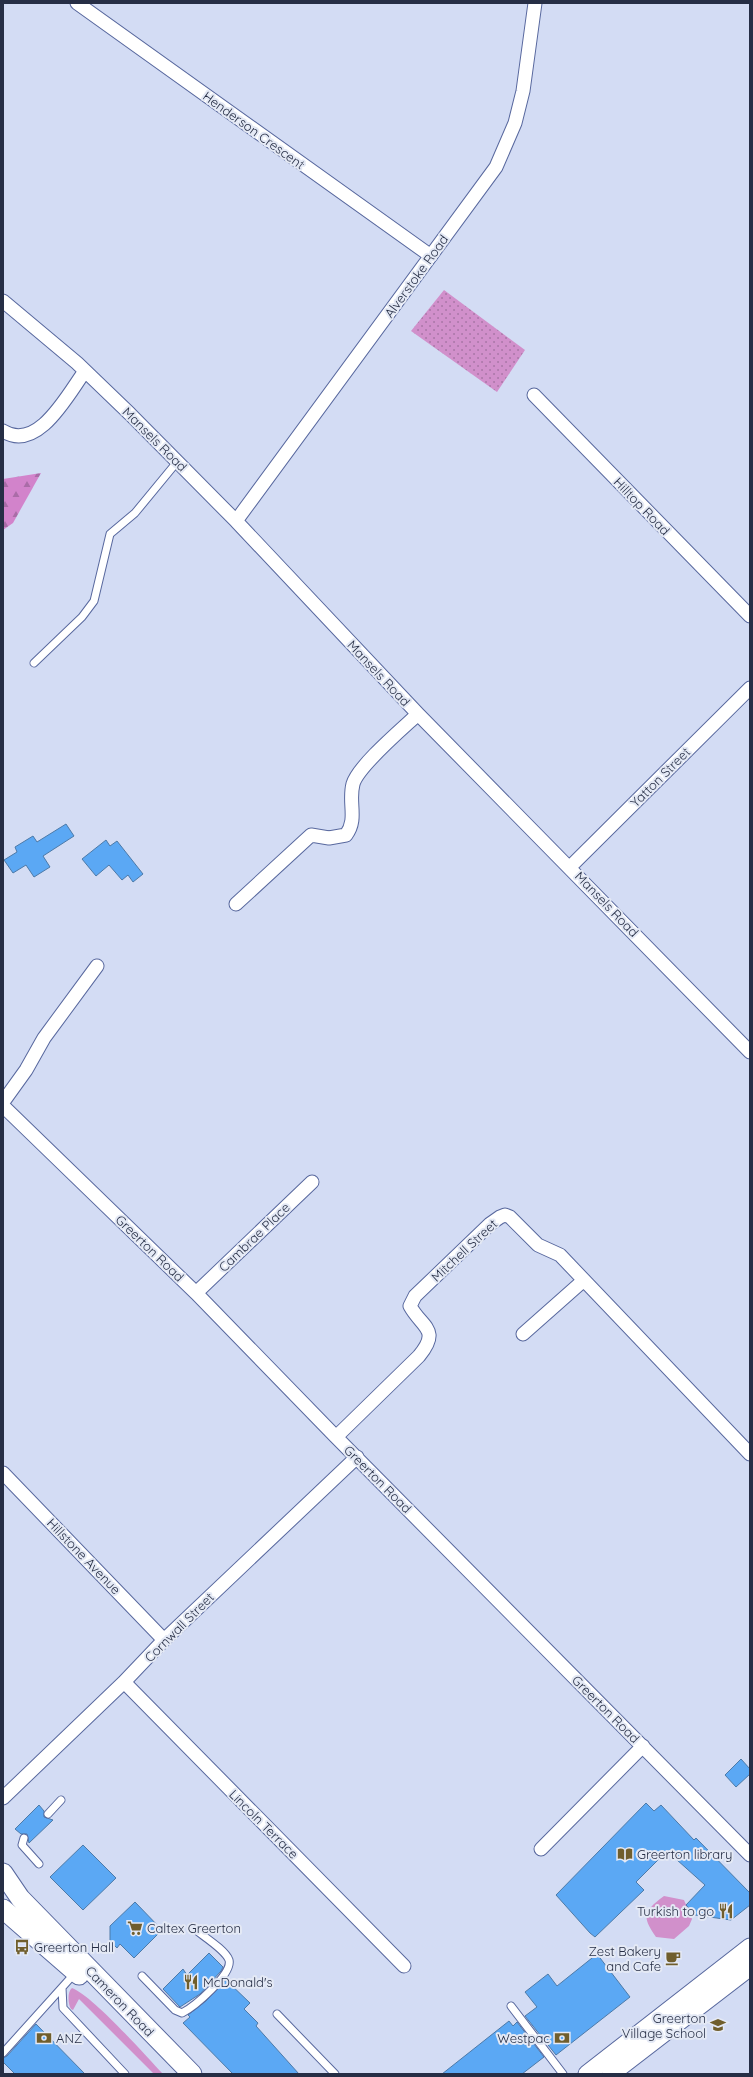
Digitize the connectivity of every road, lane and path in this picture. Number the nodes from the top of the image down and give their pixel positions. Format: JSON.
{"nodes":[{"id":1,"x":77,"y":3,"type":"edge"},
{"id":2,"x":535,"y":3,"type":"edge"},
{"id":3,"x":431,"y":256,"type":"junction"},
{"id":4,"x":3,"y":301,"type":"edge"},
{"id":5,"x":85,"y":371,"type":"junction"},
{"id":6,"x":534,"y":395,"type":"dead end"},
{"id":7,"x":3,"y":431,"type":"edge"},
{"id":8,"x":178,"y":462,"type":"junction"},
{"id":9,"x":236,"y":520,"type":"junction"},
{"id":10,"x":750,"y":616,"type":"edge"},
{"id":11,"x":34,"y":663,"type":"dead end"},
{"id":12,"x":750,"y":688,"type":"edge"},
{"id":13,"x":418,"y":714,"type":"junction"},
{"id":14,"x":570,"y":867,"type":"junction"},
{"id":15,"x":236,"y":904,"type":"dead end"},
{"id":16,"x":97,"y":966,"type":"dead end"},
{"id":17,"x":750,"y":1052,"type":"edge"},
{"id":18,"x":3,"y":1102,"type":"edge"},
{"id":19,"x":3,"y":1106,"type":"edge"},
{"id":20,"x":312,"y":1182,"type":"dead end"},
{"id":21,"x":584,"y":1280,"type":"junction"},
{"id":22,"x":196,"y":1292,"type":"junction"},
{"id":23,"x":523,"y":1334,"type":"dead end"},
{"id":24,"x":336,"y":1437,"type":"junction"},
{"id":25,"x":750,"y":1454,"type":"edge"},
{"id":26,"x":357,"y":1457,"type":"junction"},
{"id":27,"x":3,"y":1473,"type":"edge"},
{"id":28,"x":164,"y":1640,"type":"junction"},
{"id":29,"x":124,"y":1682,"type":"junction"},
{"id":30,"x":643,"y":1746,"type":"junction"},
{"id":31,"x":3,"y":1798,"type":"edge"},
{"id":32,"x":61,"y":1800,"type":"dead end"},
{"id":33,"x":48,"y":1814,"type":"dead end"},
{"id":34,"x":24,"y":1838,"type":"dead end"},
{"id":35,"x":541,"y":1849,"type":"dead end"},
{"id":36,"x":750,"y":1855,"type":"edge"},
{"id":37,"x":39,"y":1864,"type":"dead end"},
{"id":38,"x":3,"y":1873,"type":"edge"},
{"id":39,"x":3,"y":1909,"type":"edge"},
{"id":40,"x":192,"y":1927,"type":"dead end"},
{"id":41,"x":750,"y":1947,"type":"edge"},
{"id":42,"x":404,"y":1966,"type":"dead end"},
{"id":43,"x":750,"y":1967,"type":"edge"},
{"id":44,"x":76,"y":1972,"type":"junction"},
{"id":45,"x":142,"y":1976,"type":"dead end"},
{"id":46,"x":62,"y":1988,"type":"junction"},
{"id":47,"x":511,"y":2006,"type":"dead end"},
{"id":48,"x":277,"y":2014,"type":"dead end"},
{"id":49,"x":3,"y":2053,"type":"edge"},
{"id":50,"x":125,"y":2074,"type":"edge"},
{"id":51,"x":177,"y":2074,"type":"edge"},
{"id":52,"x":192,"y":2074,"type":"edge"},
{"id":53,"x":335,"y":2074,"type":"edge"},
{"id":54,"x":563,"y":2074,"type":"edge"},
{"id":55,"x":587,"y":2074,"type":"edge"},
{"id":56,"x":611,"y":2074,"type":"edge"}],
"edges":[{"from":1,"to":3,"type":"street","name":"Henderson Crescent"},
{"from":2,"to":3,"type":"street","name":"Alverstoke Road"},
{"from":3,"to":9,"type":"street","name":"Alverstoke Road"},
{"from":4,"to":5,"type":"street","name":"Mansels Road"},
{"from":5,"to":7,"type":"street"},
{"from":5,"to":8,"type":"street","name":"Mansels Road"},
{"from":6,"to":10,"type":"street","name":"Hilltop Road"},
{"from":8,"to":9,"type":"street","name":"Mansels Road"},
{"from":8,"to":11,"type":"lane"},
{"from":9,"to":13,"type":"street","name":"Mansels Road"},
{"from":12,"to":14,"type":"street","name":"Yatton Street"},
{"from":13,"to":14,"type":"street","name":"Mansels Road"},
{"from":13,"to":15,"type":"street"},
{"from":14,"to":17,"type":"street","name":"Mansels Road"},
{"from":16,"to":18,"type":"street"},
{"from":19,"to":22,"type":"street","name":"Greerton Road"},
{"from":20,"to":22,"type":"street","name":"Cambrae Place"},
{"from":21,"to":23,"type":"street"},
{"from":21,"to":24,"type":"street","name":"Mitchell Street"},
{"from":21,"to":25,"type":"street","name":"Mitchell Street"},
{"from":22,"to":24,"type":"street","name":"Greerton Road"},
{"from":24,"to":26,"type":"street","name":"Greerton Road"},
{"from":26,"to":28,"type":"street","name":"Cornwall Street"},
{"from":26,"to":30,"type":"street","name":"Greerton Road"},
{"from":27,"to":28,"type":"street","name":"Hillstone Avenue"},
{"from":28,"to":29,"type":"street","name":"Cornwall Street"},
{"from":29,"to":31,"type":"street","name":"Cornwall Street"},
{"from":29,"to":42,"type":"street","name":"Lincoln Terrace"},
{"from":30,"to":35,"type":"street"},
{"from":30,"to":36,"type":"street","name":"Greerton Road"},
{"from":32,"to":33,"type":"lane"},
{"from":34,"to":37,"type":"lane"},
{"from":38,"to":52,"type":"main road","name":"Cameron Road"},
{"from":39,"to":44,"type":"main road","name":"Cameron Road"},
{"from":40,"to":45,"type":"lane"},
{"from":41,"to":55,"type":"street"},
{"from":43,"to":56,"type":"street"},
{"from":44,"to":46,"type":"lane"},
{"from":44,"to":51,"type":"main road","name":"Cameron Road"},
{"from":46,"to":49,"type":"lane"},
{"from":46,"to":50,"type":"lane"},
{"from":47,"to":54,"type":"lane"},
{"from":48,"to":53,"type":"lane"}]}
